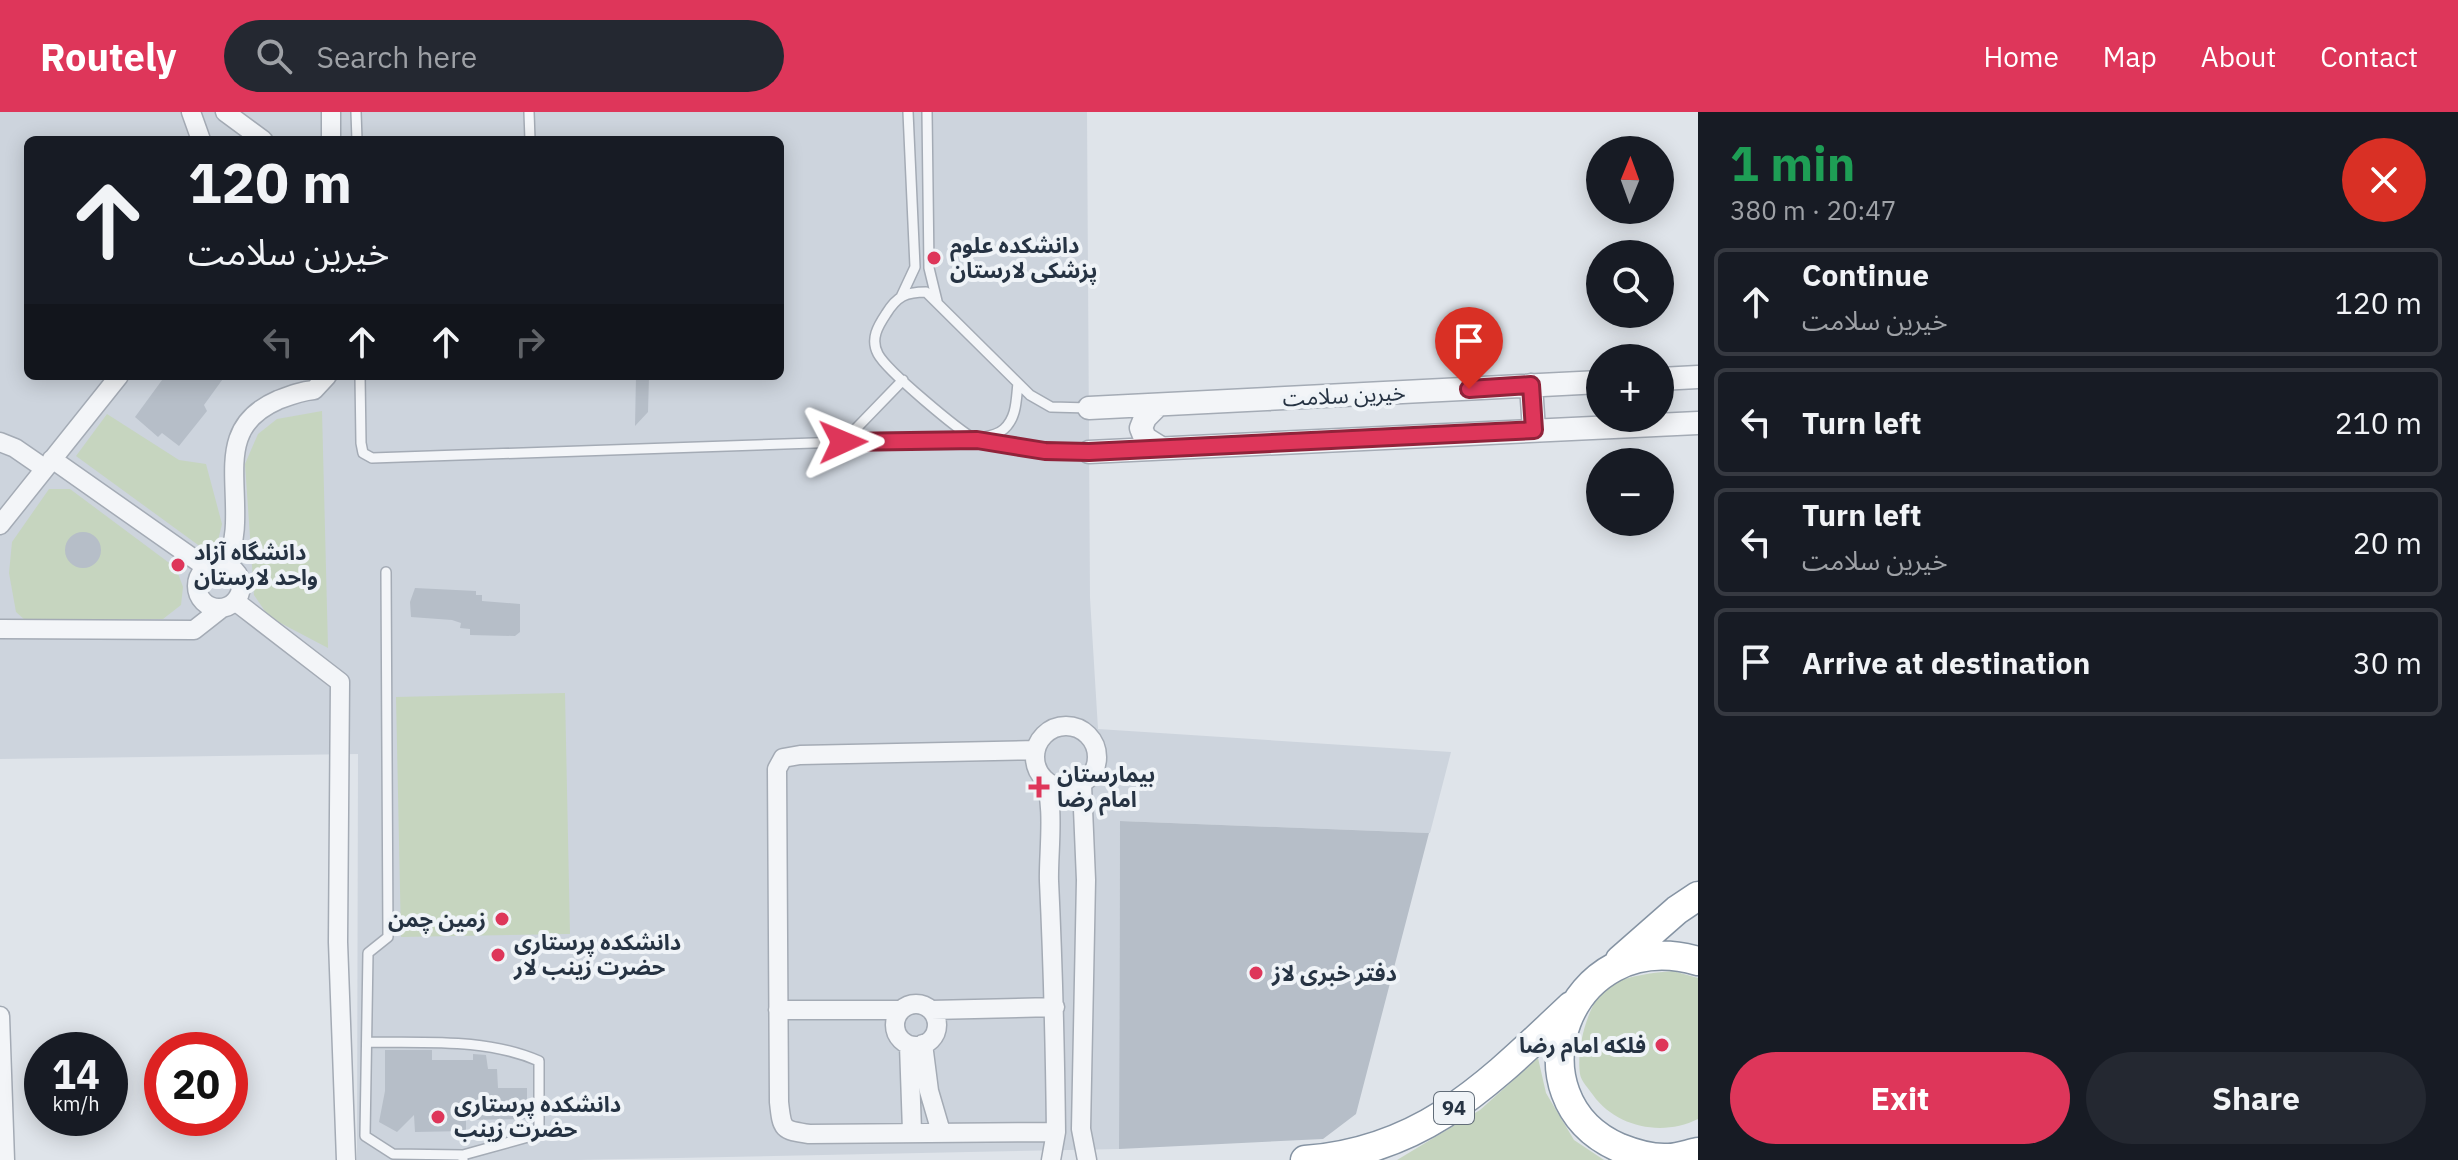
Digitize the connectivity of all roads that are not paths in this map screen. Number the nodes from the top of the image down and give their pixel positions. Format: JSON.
{"nodes":[{"id":1,"x":191,"y":112,"type":"edge"},
{"id":2,"x":225,"y":112,"type":"edge"},
{"id":3,"x":331,"y":112,"type":"edge"},
{"id":4,"x":356,"y":112,"type":"edge"},
{"id":5,"x":529,"y":112,"type":"edge"},
{"id":6,"x":908,"y":112,"type":"edge"},
{"id":7,"x":927,"y":112,"type":"edge"},
{"id":8,"x":200,"y":136,"type":"edge"},
{"id":9,"x":258,"y":136,"type":"edge"},
{"id":10,"x":331,"y":136,"type":"edge"},
{"id":11,"x":357,"y":136,"type":"edge"},
{"id":12,"x":530,"y":136,"type":"edge"},
{"id":13,"x":901,"y":297,"type":"junction"},
{"id":14,"x":938,"y":304,"type":"junction"},
{"id":15,"x":1698,"y":377,"type":"edge"},
{"id":16,"x":1674,"y":378,"type":"edge"},
{"id":17,"x":116,"y":380,"type":"edge"},
{"id":18,"x":323,"y":380,"type":"edge"},
{"id":19,"x":360,"y":380,"type":"edge"},
{"id":20,"x":903,"y":380,"type":"junction"},
{"id":21,"x":1018,"y":383,"type":"junction"},
{"id":22,"x":1586,"y":383,"type":"edge"},
{"id":23,"x":1531,"y":385,"type":"junction"},
{"id":24,"x":1158,"y":405,"type":"junction"},
{"id":25,"x":1089,"y":408,"type":"joint"},
{"id":26,"x":1698,"y":423,"type":"edge"},
{"id":27,"x":1534,"y":430,"type":"junction"},
{"id":28,"x":977,"y":440,"type":"junction"},
{"id":29,"x":0,"y":442,"type":"edge"},
{"id":30,"x":843,"y":442,"type":"junction"},
{"id":31,"x":1161,"y":448,"type":"junction"},
{"id":32,"x":1089,"y":452,"type":"joint"},
{"id":33,"x":48,"y":463,"type":"junction"},
{"id":34,"x":0,"y":525,"type":"edge"},
{"id":35,"x":228,"y":566,"type":"junction"},
{"id":36,"x":207,"y":568,"type":"junction"},
{"id":37,"x":386,"y":572,"type":"dead end"},
{"id":38,"x":229,"y":605,"type":"junction"},
{"id":39,"x":0,"y":629,"type":"edge"},
{"id":40,"x":1036,"y":750,"type":"junction"},
{"id":41,"x":1043,"y":778,"type":"junction"},
{"id":42,"x":1082,"y":785,"type":"junction"},
{"id":43,"x":1698,"y":896,"type":"edge"},
{"id":44,"x":1698,"y":961,"type":"edge"},
{"id":45,"x":1614,"y":966,"type":"junction"},
{"id":46,"x":1574,"y":1003,"type":"junction"},
{"id":47,"x":1055,"y":1007,"type":"junction"},
{"id":48,"x":778,"y":1010,"type":"junction"},
{"id":49,"x":901,"y":1010,"type":"junction"},
{"id":50,"x":931,"y":1010,"type":"junction"},
{"id":51,"x":0,"y":1016,"type":"edge"},
{"id":52,"x":369,"y":1042,"type":"junction"},
{"id":53,"x":916,"y":1045,"type":"junction"},
{"id":54,"x":912,"y":1131,"type":"junction"},
{"id":55,"x":941,"y":1132,"type":"junction"},
{"id":56,"x":1056,"y":1132,"type":"junction"},
{"id":57,"x":1698,"y":1152,"type":"edge"},
{"id":58,"x":463,"y":1157,"type":"edge"},
{"id":59,"x":1668,"y":1159,"type":"edge"},
{"id":60,"x":5,"y":1160,"type":"edge"},
{"id":61,"x":346,"y":1160,"type":"edge"},
{"id":62,"x":1051,"y":1160,"type":"edge"},
{"id":63,"x":1087,"y":1160,"type":"edge"},
{"id":64,"x":1305,"y":1160,"type":"edge"}],
"edges":[{"from":1,"to":8,"type":"street"},
{"from":2,"to":9,"type":"street"},
{"from":3,"to":10,"type":"street"},
{"from":4,"to":11,"type":"lane"},
{"from":5,"to":12,"type":"lane"},
{"from":6,"to":13,"type":"lane"},
{"from":7,"to":14,"type":"lane"},
{"from":13,"to":14,"type":"lane"},
{"from":13,"to":20,"type":"lane"},
{"from":14,"to":21,"type":"lane"},
{"from":15,"to":16,"type":"street"},
{"from":17,"to":33,"type":"street"},
{"from":18,"to":35,"type":"street"},
{"from":19,"to":30,"type":"lane"},
{"from":20,"to":28,"type":"lane"},
{"from":20,"to":30,"type":"lane"},
{"from":21,"to":25,"type":"lane"},
{"from":21,"to":28,"type":"lane"},
{"from":22,"to":23,"type":"street","name":"خیرین سلامت"},
{"from":23,"to":24,"type":"street","name":"خیرین سلامت"},
{"from":23,"to":27,"type":"street"},
{"from":24,"to":25,"type":"street","name":"خیرین سلامت"},
{"from":24,"to":31,"type":"street"},
{"from":26,"to":27,"type":"street","name":"خیرین سلامت"},
{"from":27,"to":31,"type":"street","name":"خیرین سلامت"},
{"from":28,"to":30,"type":"lane"},
{"from":28,"to":32,"type":"lane"},
{"from":29,"to":33,"type":"street"},
{"from":31,"to":32,"type":"street","name":"خیرین سلامت"},
{"from":33,"to":34,"type":"street"},
{"from":33,"to":36,"type":"street"},
{"from":35,"to":36,"type":"street"},
{"from":35,"to":38,"type":"street"},
{"from":36,"to":38,"type":"street"},
{"from":37,"to":52,"type":"lane"},
{"from":38,"to":39,"type":"street"},
{"from":38,"to":61,"type":"street"},
{"from":40,"to":41,"type":"street"},
{"from":40,"to":42,"type":"street"},
{"from":40,"to":48,"type":"street"},
{"from":41,"to":42,"type":"street"},
{"from":41,"to":47,"type":"street"},
{"from":42,"to":63,"type":"street"},
{"from":43,"to":45,"type":"highway","number":"94"},
{"from":44,"to":45,"type":"highway","number":"94"},
{"from":45,"to":46,"type":"highway","number":"94"},
{"from":46,"to":59,"type":"highway","number":"94"},
{"from":46,"to":64,"type":"highway","number":"94"},
{"from":47,"to":50,"type":"street"},
{"from":47,"to":56,"type":"street"},
{"from":48,"to":49,"type":"street"},
{"from":48,"to":54,"type":"street"},
{"from":49,"to":50,"type":"street"},
{"from":49,"to":53,"type":"street"},
{"from":50,"to":53,"type":"street"},
{"from":51,"to":60,"type":"street"},
{"from":52,"to":58,"type":"lane"},
{"from":52,"to":58,"type":"lane"},
{"from":53,"to":54,"type":"street"},
{"from":53,"to":55,"type":"street"},
{"from":54,"to":55,"type":"street"},
{"from":55,"to":56,"type":"street"},
{"from":56,"to":62,"type":"street"},
{"from":57,"to":59,"type":"highway","number":"94"}]}
